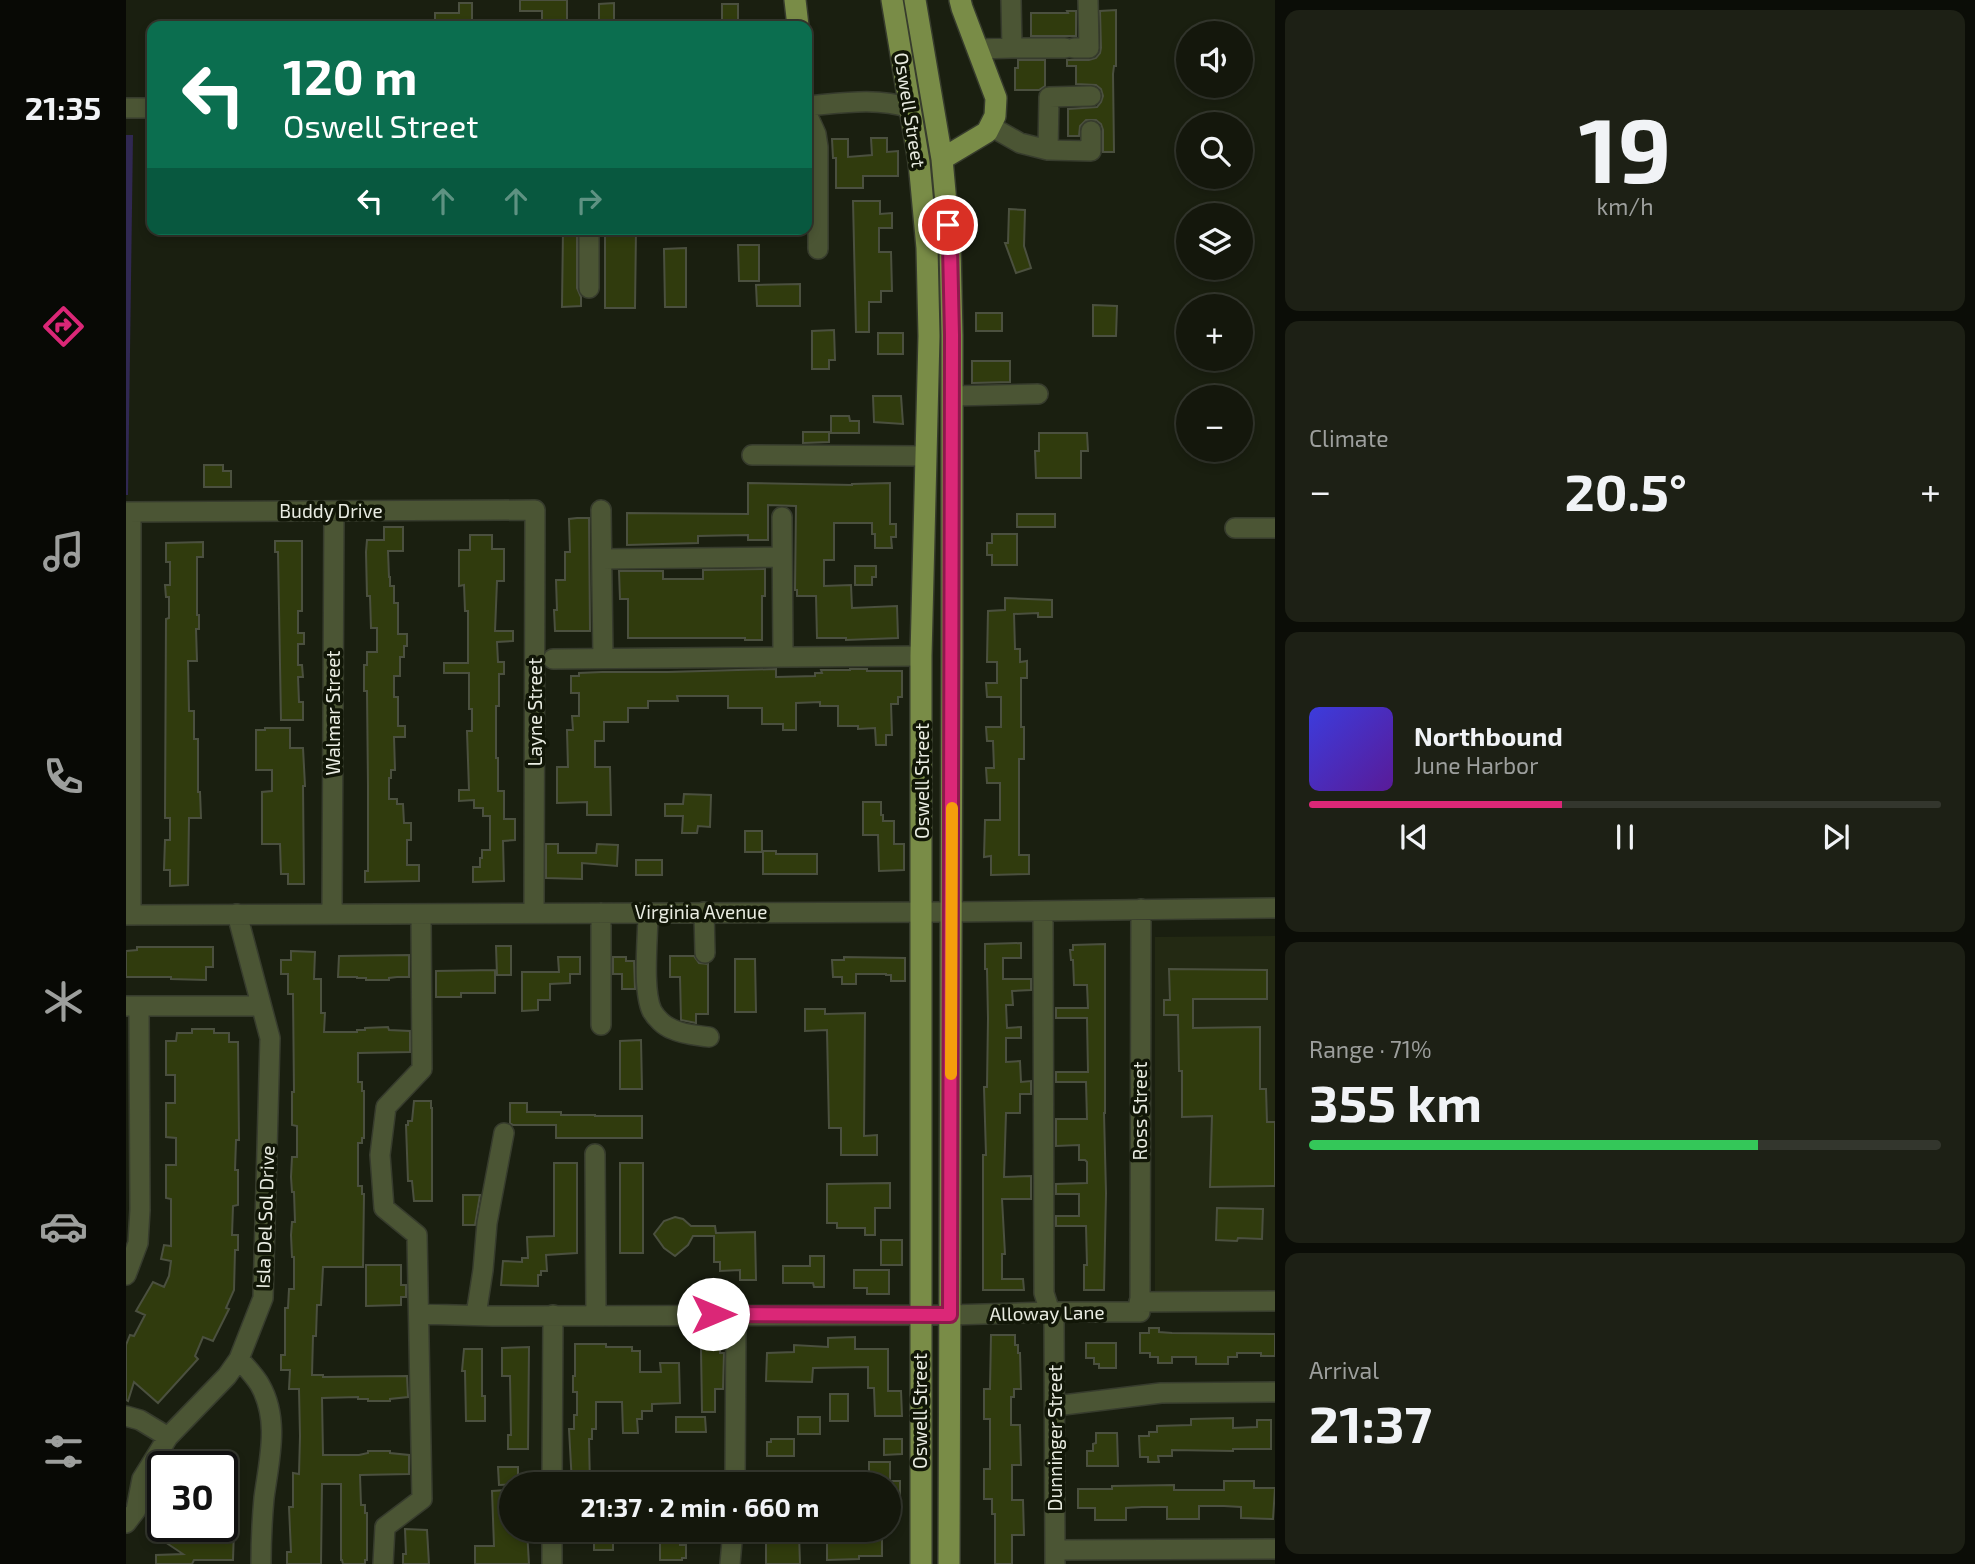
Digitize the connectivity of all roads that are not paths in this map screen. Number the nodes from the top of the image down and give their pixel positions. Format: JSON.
{"nodes":[{"id":1,"x":795,"y":0,"type":"edge"},
{"id":2,"x":892,"y":0,"type":"edge"},
{"id":3,"x":915,"y":0,"type":"edge"},
{"id":4,"x":960,"y":0,"type":"edge"},
{"id":5,"x":1012,"y":0,"type":"edge"},
{"id":6,"x":1088,"y":0,"type":"edge"},
{"id":7,"x":797,"y":21,"type":"edge"},
{"id":8,"x":1012,"y":48,"type":"junction"},
{"id":9,"x":977,"y":49,"type":"junction"},
{"id":10,"x":1091,"y":96,"type":"dead end"},
{"id":11,"x":812,"y":106,"type":"edge"},
{"id":12,"x":126,"y":108,"type":"edge"},
{"id":13,"x":147,"y":108,"type":"edge"},
{"id":14,"x":910,"y":108,"type":"junction"},
{"id":15,"x":812,"y":125,"type":"edge"},
{"id":16,"x":990,"y":126,"type":"junction"},
{"id":17,"x":1091,"y":131,"type":"dead end"},
{"id":18,"x":1048,"y":150,"type":"junction"},
{"id":19,"x":942,"y":159,"type":"junction"},
{"id":20,"x":589,"y":235,"type":"edge"},
{"id":21,"x":818,"y":249,"type":"dead end"},
{"id":22,"x":589,"y":288,"type":"dead end"},
{"id":23,"x":1038,"y":394,"type":"dead end"},
{"id":24,"x":952,"y":396,"type":"junction"},
{"id":25,"x":752,"y":455,"type":"dead end"},
{"id":26,"x":926,"y":456,"type":"junction"},
{"id":27,"x":535,"y":510,"type":"joint"},
{"id":28,"x":601,"y":510,"type":"dead end"},
{"id":29,"x":334,"y":511,"type":"junction"},
{"id":30,"x":128,"y":512,"type":"edge"},
{"id":31,"x":782,"y":517,"type":"dead end"},
{"id":32,"x":1235,"y":528,"type":"dead end"},
{"id":33,"x":1275,"y":528,"type":"edge"},
{"id":34,"x":782,"y":557,"type":"junction"},
{"id":35,"x":602,"y":559,"type":"junction"},
{"id":36,"x":952,"y":588,"type":"junction"},
{"id":37,"x":921,"y":656,"type":"junction"},
{"id":38,"x":783,"y":657,"type":"junction"},
{"id":39,"x":603,"y":658,"type":"junction"},
{"id":40,"x":552,"y":659,"type":"dead end"},
{"id":41,"x":1275,"y":908,"type":"edge"},
{"id":42,"x":1141,"y":909,"type":"junction"},
{"id":43,"x":1043,"y":911,"type":"junction"},
{"id":44,"x":704,"y":912,"type":"junction"},
{"id":45,"x":922,"y":912,"type":"junction"},
{"id":46,"x":952,"y":912,"type":"junction"},
{"id":47,"x":534,"y":913,"type":"junction"},
{"id":48,"x":601,"y":913,"type":"junction"},
{"id":49,"x":648,"y":913,"type":"junction"},
{"id":50,"x":237,"y":914,"type":"junction"},
{"id":51,"x":332,"y":914,"type":"junction"},
{"id":52,"x":421,"y":914,"type":"junction"},
{"id":53,"x":128,"y":915,"type":"edge"},
{"id":54,"x":705,"y":953,"type":"dead end"},
{"id":55,"x":132,"y":1006,"type":"edge"},
{"id":56,"x":261,"y":1006,"type":"junction"},
{"id":57,"x":601,"y":1025,"type":"dead end"},
{"id":58,"x":709,"y":1037,"type":"dead end"},
{"id":59,"x":504,"y":1133,"type":"dead end"},
{"id":60,"x":595,"y":1154,"type":"dead end"},
{"id":61,"x":126,"y":1275,"type":"edge"},
{"id":62,"x":1275,"y":1301,"type":"edge"},
{"id":63,"x":1139,"y":1307,"type":"junction"},
{"id":64,"x":1052,"y":1312,"type":"junction"},
{"id":65,"x":419,"y":1314,"type":"junction"},
{"id":66,"x":736,"y":1314,"type":"junction"},
{"id":67,"x":484,"y":1315,"type":"junction"},
{"id":68,"x":552,"y":1315,"type":"junction"},
{"id":69,"x":596,"y":1315,"type":"junction"},
{"id":70,"x":920,"y":1315,"type":"junction"},
{"id":71,"x":950,"y":1315,"type":"junction"},
{"id":72,"x":239,"y":1359,"type":"junction"},
{"id":73,"x":1275,"y":1392,"type":"edge"},
{"id":74,"x":1055,"y":1406,"type":"junction"},
{"id":75,"x":126,"y":1416,"type":"edge"},
{"id":76,"x":168,"y":1437,"type":"junction"},
{"id":77,"x":552,"y":1472,"type":"edge"},
{"id":78,"x":735,"y":1472,"type":"edge"},
{"id":79,"x":126,"y":1523,"type":"edge"},
{"id":80,"x":552,"y":1542,"type":"edge"},
{"id":81,"x":732,"y":1542,"type":"edge"},
{"id":82,"x":1275,"y":1549,"type":"edge"},
{"id":83,"x":1055,"y":1557,"type":"edge"},
{"id":84,"x":261,"y":1564,"type":"edge"},
{"id":85,"x":383,"y":1564,"type":"edge"},
{"id":86,"x":552,"y":1564,"type":"edge"},
{"id":87,"x":730,"y":1564,"type":"edge"},
{"id":88,"x":921,"y":1564,"type":"edge"},
{"id":89,"x":949,"y":1564,"type":"edge"}],
"edges":[{"from":1,"to":7,"type":"main road"},
{"from":2,"to":14,"type":"main road","name":"Oswell Street"},
{"from":3,"to":19,"type":"main road","name":"Oswell Street"},
{"from":4,"to":9,"type":"main road"},
{"from":5,"to":8,"type":"street"},
{"from":6,"to":8,"type":"street"},
{"from":8,"to":9,"type":"street"},
{"from":9,"to":16,"type":"main road"},
{"from":10,"to":18,"type":"street"},
{"from":11,"to":14,"type":"street"},
{"from":12,"to":13,"type":"street"},
{"from":14,"to":26,"type":"main road","name":"Oswell Street"},
{"from":15,"to":21,"type":"street"},
{"from":16,"to":18,"type":"street"},
{"from":16,"to":19,"type":"main road","name":"Oswell Street"},
{"from":17,"to":18,"type":"street"},
{"from":19,"to":24,"type":"main road","name":"Oswell Street"},
{"from":20,"to":22,"type":"street"},
{"from":23,"to":24,"type":"street"},
{"from":24,"to":36,"type":"main road","name":"Oswell Street"},
{"from":25,"to":26,"type":"street"},
{"from":26,"to":36,"type":"main road"},
{"from":26,"to":37,"type":"main road","name":"Oswell Street"},
{"from":27,"to":29,"type":"street","name":"Buddy Drive"},
{"from":27,"to":47,"type":"street","name":"Layne Street"},
{"from":28,"to":35,"type":"street"},
{"from":29,"to":30,"type":"street","name":"Buddy Drive"},
{"from":29,"to":51,"type":"street","name":"Walmar Street"},
{"from":30,"to":53,"type":"street"},
{"from":31,"to":34,"type":"street"},
{"from":32,"to":33,"type":"street"},
{"from":34,"to":35,"type":"street"},
{"from":34,"to":38,"type":"street"},
{"from":35,"to":39,"type":"street"},
{"from":36,"to":46,"type":"main road","name":"Oswell Street"},
{"from":37,"to":38,"type":"street"},
{"from":37,"to":45,"type":"main road","name":"Oswell Street"},
{"from":38,"to":39,"type":"street"},
{"from":39,"to":40,"type":"street"},
{"from":41,"to":42,"type":"street","name":"Virginia Avenue"},
{"from":42,"to":43,"type":"street","name":"Virginia Avenue"},
{"from":42,"to":63,"type":"street","name":"Ross Street"},
{"from":43,"to":46,"type":"street","name":"Virginia Avenue"},
{"from":43,"to":64,"type":"street","name":"Dunninger Street"},
{"from":44,"to":45,"type":"street","name":"Virginia Avenue"},
{"from":44,"to":49,"type":"street","name":"Virginia Avenue"},
{"from":44,"to":54,"type":"street"},
{"from":45,"to":46,"type":"street","name":"Virginia Avenue"},
{"from":45,"to":70,"type":"main road","name":"Oswell Street"},
{"from":46,"to":71,"type":"main road","name":"Oswell Street"},
{"from":47,"to":48,"type":"street","name":"Virginia Avenue"},
{"from":47,"to":52,"type":"street","name":"Virginia Avenue"},
{"from":48,"to":49,"type":"street","name":"Virginia Avenue"},
{"from":48,"to":57,"type":"street"},
{"from":49,"to":58,"type":"street"},
{"from":50,"to":51,"type":"street","name":"Virginia Avenue"},
{"from":50,"to":53,"type":"street","name":"Virginia Avenue"},
{"from":50,"to":56,"type":"street","name":"Isla Del Sol Drive"},
{"from":51,"to":52,"type":"street","name":"Virginia Avenue"},
{"from":52,"to":65,"type":"street"},
{"from":55,"to":56,"type":"street"},
{"from":55,"to":61,"type":"street"},
{"from":56,"to":72,"type":"street","name":"Isla Del Sol Drive"},
{"from":59,"to":67,"type":"street"},
{"from":60,"to":69,"type":"street"},
{"from":62,"to":63,"type":"street","name":"Alloway Lane"},
{"from":63,"to":64,"type":"street","name":"Alloway Lane"},
{"from":64,"to":71,"type":"street","name":"Alloway Lane"},
{"from":64,"to":74,"type":"street","name":"Dunninger Street"},
{"from":65,"to":67,"type":"street","name":"Alloway Lane"},
{"from":65,"to":85,"type":"street"},
{"from":66,"to":69,"type":"street","name":"Alloway Lane"},
{"from":66,"to":70,"type":"street","name":"Alloway Lane"},
{"from":66,"to":78,"type":"street"},
{"from":67,"to":68,"type":"street","name":"Alloway Lane"},
{"from":68,"to":69,"type":"street","name":"Alloway Lane"},
{"from":68,"to":77,"type":"street"},
{"from":70,"to":71,"type":"street","name":"Alloway Lane"},
{"from":70,"to":88,"type":"main road","name":"Oswell Street"},
{"from":71,"to":89,"type":"main road","name":"Oswell Street"},
{"from":72,"to":76,"type":"street","name":"Isla Del Sol Drive"},
{"from":72,"to":84,"type":"street"},
{"from":73,"to":74,"type":"street"},
{"from":74,"to":83,"type":"street","name":"Dunninger Street"},
{"from":75,"to":76,"type":"street"},
{"from":76,"to":79,"type":"street","name":"Isla Del Sol Drive"},
{"from":80,"to":86,"type":"street"},
{"from":81,"to":87,"type":"street"},
{"from":82,"to":83,"type":"street"}]}
